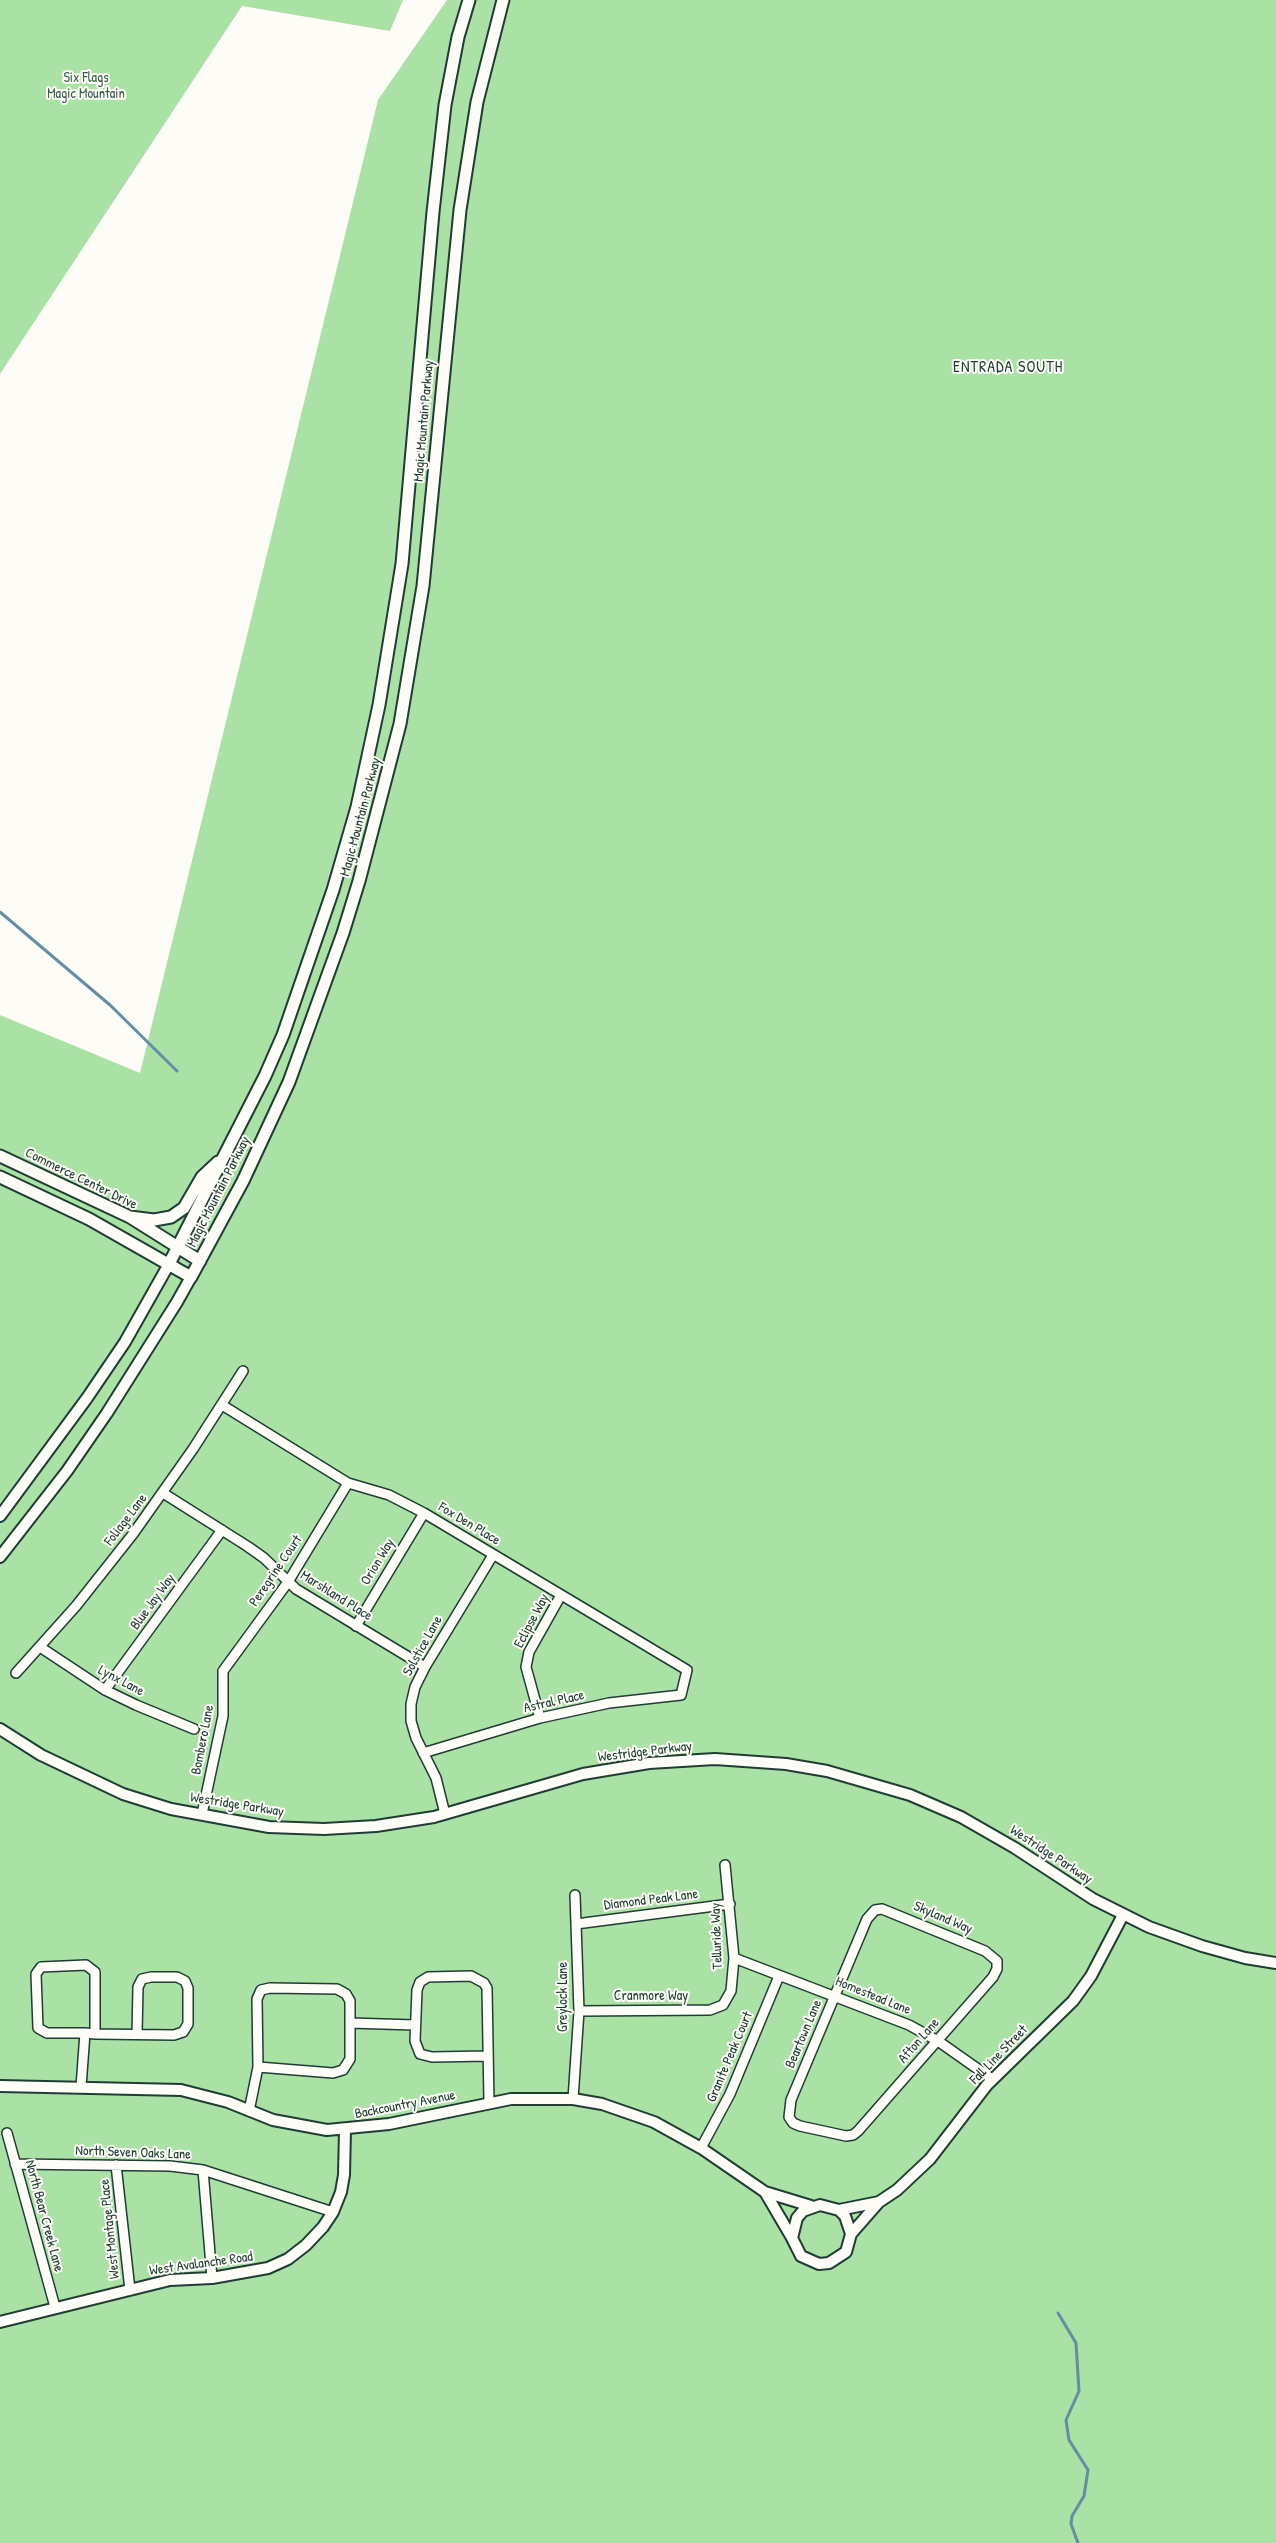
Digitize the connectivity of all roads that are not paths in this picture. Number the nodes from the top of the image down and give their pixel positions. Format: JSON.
{"nodes":[{"id":1,"x":470,"y":0,"type":"edge"},
{"id":2,"x":503,"y":0,"type":"edge"},
{"id":3,"x":0,"y":1156,"type":"edge"},
{"id":4,"x":225,"y":1156,"type":"junction"},
{"id":5,"x":0,"y":1177,"type":"edge"},
{"id":6,"x":130,"y":1217,"type":"junction"},
{"id":7,"x":178,"y":1248,"type":"junction"},
{"id":8,"x":200,"y":1261,"type":"junction"},
{"id":9,"x":169,"y":1264,"type":"junction"},
{"id":10,"x":191,"y":1277,"type":"junction"},
{"id":11,"x":243,"y":1371,"type":"dead end"},
{"id":12,"x":222,"y":1405,"type":"junction"},
{"id":13,"x":348,"y":1483,"type":"junction"},
{"id":14,"x":163,"y":1494,"type":"junction"},
{"id":15,"x":424,"y":1513,"type":"junction"},
{"id":16,"x":0,"y":1516,"type":"edge"},
{"id":17,"x":222,"y":1530,"type":"junction"},
{"id":18,"x":493,"y":1554,"type":"junction"},
{"id":19,"x":0,"y":1558,"type":"edge"},
{"id":20,"x":288,"y":1582,"type":"junction"},
{"id":21,"x":562,"y":1595,"type":"junction"},
{"id":22,"x":356,"y":1626,"type":"junction"},
{"id":23,"x":40,"y":1647,"type":"junction"},
{"id":24,"x":425,"y":1667,"type":"junction"},
{"id":25,"x":223,"y":1671,"type":"joint"},
{"id":26,"x":16,"y":1673,"type":"dead end"},
{"id":27,"x":684,"y":1682,"type":"joint"},
{"id":28,"x":106,"y":1690,"type":"junction"},
{"id":29,"x":540,"y":1718,"type":"junction"},
{"id":30,"x":194,"y":1729,"type":"dead end"},
{"id":31,"x":0,"y":1730,"type":"edge"},
{"id":32,"x":423,"y":1753,"type":"junction"},
{"id":33,"x":202,"y":1814,"type":"junction"},
{"id":34,"x":445,"y":1814,"type":"junction"},
{"id":35,"x":726,"y":1865,"type":"dead end"},
{"id":36,"x":575,"y":1895,"type":"dead end"},
{"id":37,"x":730,"y":1904,"type":"junction"},
{"id":38,"x":875,"y":1910,"type":"joint"},
{"id":39,"x":1123,"y":1915,"type":"junction"},
{"id":40,"x":576,"y":1924,"type":"junction"},
{"id":41,"x":734,"y":1958,"type":"junction"},
{"id":42,"x":997,"y":1961,"type":"joint"},
{"id":43,"x":1276,"y":1963,"type":"edge"},
{"id":44,"x":780,"y":1976,"type":"junction"},
{"id":45,"x":835,"y":1996,"type":"junction"},
{"id":46,"x":723,"y":2005,"type":"joint"},
{"id":47,"x":579,"y":2011,"type":"junction"},
{"id":48,"x":350,"y":2023,"type":"junction"},
{"id":49,"x":415,"y":2025,"type":"junction"},
{"id":50,"x":84,"y":2034,"type":"junction"},
{"id":51,"x":95,"y":2034,"type":"junction"},
{"id":52,"x":137,"y":2034,"type":"junction"},
{"id":53,"x":938,"y":2041,"type":"junction"},
{"id":54,"x":488,"y":2056,"type":"junction"},
{"id":55,"x":258,"y":2066,"type":"junction"},
{"id":56,"x":992,"y":2080,"type":"junction"},
{"id":57,"x":0,"y":2086,"type":"edge"},
{"id":58,"x":81,"y":2087,"type":"junction"},
{"id":59,"x":572,"y":2099,"type":"junction"},
{"id":60,"x":490,"y":2103,"type":"junction"},
{"id":61,"x":249,"y":2111,"type":"junction"},
{"id":62,"x":345,"y":2130,"type":"junction"},
{"id":63,"x":7,"y":2133,"type":"dead end"},
{"id":64,"x":853,"y":2135,"type":"joint"},
{"id":65,"x":701,"y":2148,"type":"junction"},
{"id":66,"x":15,"y":2164,"type":"junction"},
{"id":67,"x":116,"y":2165,"type":"junction"},
{"id":68,"x":203,"y":2170,"type":"junction"},
{"id":69,"x":765,"y":2192,"type":"junction"},
{"id":70,"x":879,"y":2202,"type":"junction"},
{"id":71,"x":811,"y":2206,"type":"junction"},
{"id":72,"x":839,"y":2210,"type":"junction"},
{"id":73,"x":333,"y":2212,"type":"junction"},
{"id":74,"x":852,"y":2234,"type":"junction"},
{"id":75,"x":792,"y":2238,"type":"junction"},
{"id":76,"x":212,"y":2278,"type":"junction"},
{"id":77,"x":130,"y":2290,"type":"junction"},
{"id":78,"x":55,"y":2307,"type":"junction"},
{"id":79,"x":0,"y":2322,"type":"edge"}],
"edges":[{"from":1,"to":4,"type":"main road","name":"Magic Mountain Parkway"},
{"from":2,"to":8,"type":"main road","name":"Magic Mountain Parkway"},
{"from":3,"to":6,"type":"main road","name":"Commerce Center Drive"},
{"from":4,"to":6,"type":"main road"},
{"from":4,"to":7,"type":"main road","name":"Magic Mountain Parkway"},
{"from":5,"to":9,"type":"main road"},
{"from":6,"to":7,"type":"main road","name":"Commerce Center Drive"},
{"from":7,"to":8,"type":"main road","name":"Commerce Center Drive"},
{"from":7,"to":9,"type":"main road","name":"Magic Mountain Parkway"},
{"from":8,"to":10,"type":"main road","name":"Magic Mountain Parkway"},
{"from":9,"to":10,"type":"main road"},
{"from":9,"to":16,"type":"street","name":"Magic Mountain Parkway"},
{"from":10,"to":19,"type":"street","name":"Magic Mountain Parkway"},
{"from":11,"to":12,"type":"street","name":"Foliage Lane"},
{"from":12,"to":13,"type":"street","name":"Fox Den Place"},
{"from":12,"to":14,"type":"street","name":"Foliage Lane"},
{"from":13,"to":15,"type":"street","name":"Fox Den Place"},
{"from":13,"to":20,"type":"street","name":"Peregrine Court"},
{"from":14,"to":17,"type":"street","name":"Marshland Place"},
{"from":14,"to":23,"type":"street","name":"Foliage Lane"},
{"from":15,"to":18,"type":"street","name":"Fox Den Place"},
{"from":15,"to":22,"type":"street","name":"Orion Way"},
{"from":17,"to":20,"type":"street","name":"Marshland Place"},
{"from":17,"to":28,"type":"street","name":"Blue Jay Way"},
{"from":18,"to":21,"type":"street","name":"Fox Den Place"},
{"from":18,"to":24,"type":"street","name":"Solstice Lane"},
{"from":20,"to":22,"type":"street","name":"Marshland Place"},
{"from":20,"to":25,"type":"street","name":"Peregrine Court"},
{"from":21,"to":27,"type":"street","name":"Fox Den Place"},
{"from":21,"to":29,"type":"street","name":"Eclipse Way"},
{"from":22,"to":24,"type":"street","name":"Marshland Place"},
{"from":23,"to":26,"type":"street","name":"Foliage Lane"},
{"from":23,"to":28,"type":"street","name":"Lynx Lane"},
{"from":24,"to":32,"type":"street","name":"Solstice Lane"},
{"from":25,"to":33,"type":"street","name":"Bombero Lane"},
{"from":27,"to":29,"type":"street","name":"Astral Place"},
{"from":28,"to":30,"type":"street","name":"Lynx Lane"},
{"from":29,"to":32,"type":"street","name":"Astral Place"},
{"from":31,"to":33,"type":"street","name":"Westridge Parkway"},
{"from":32,"to":34,"type":"street","name":"Solstice Lane"},
{"from":33,"to":34,"type":"street","name":"Westridge Parkway"},
{"from":34,"to":39,"type":"street","name":"Westridge Parkway"},
{"from":35,"to":37,"type":"street","name":"Telluride Way"},
{"from":36,"to":40,"type":"street","name":"Greylock Lane"},
{"from":37,"to":40,"type":"street","name":"Diamond Peak Lane"},
{"from":37,"to":41,"type":"street","name":"Telluride Way"},
{"from":38,"to":42,"type":"street","name":"Skyland Way"},
{"from":38,"to":45,"type":"street","name":"Beartown Lane"},
{"from":39,"to":43,"type":"street","name":"Westridge Parkway"},
{"from":39,"to":56,"type":"street","name":"Fall Line Street"},
{"from":40,"to":47,"type":"street","name":"Greylock Lane"},
{"from":41,"to":44,"type":"street","name":"Homestead Lane"},
{"from":41,"to":46,"type":"street","name":"Telluride Way"},
{"from":42,"to":53,"type":"street","name":"Afton Lane"},
{"from":44,"to":45,"type":"street","name":"Homestead Lane"},
{"from":44,"to":65,"type":"street","name":"Granite Peak Court"},
{"from":45,"to":53,"type":"street","name":"Homestead Lane"},
{"from":45,"to":64,"type":"street","name":"Beartown Lane"},
{"from":46,"to":47,"type":"street","name":"Cranmore Way"},
{"from":47,"to":59,"type":"street","name":"Greylock Lane"},
{"from":48,"to":49,"type":"street"},
{"from":48,"to":55,"type":"street"},
{"from":48,"to":55,"type":"street"},
{"from":49,"to":54,"type":"street"},
{"from":49,"to":54,"type":"street"},
{"from":50,"to":51,"type":"street"},
{"from":50,"to":51,"type":"street"},
{"from":50,"to":58,"type":"street"},
{"from":51,"to":52,"type":"street"},
{"from":52,"to":52,"type":"street"},
{"from":53,"to":56,"type":"street","name":"Homestead Lane"},
{"from":53,"to":64,"type":"street","name":"Afton Lane"},
{"from":54,"to":60,"type":"street"},
{"from":55,"to":61,"type":"street"},
{"from":56,"to":70,"type":"street","name":"Fall Line Street"},
{"from":57,"to":58,"type":"street","name":"Backcountry Avenue"},
{"from":58,"to":61,"type":"street","name":"Backcountry Avenue"},
{"from":59,"to":60,"type":"street","name":"Backcountry Avenue"},
{"from":59,"to":65,"type":"street","name":"Backcountry Avenue"},
{"from":60,"to":62,"type":"street","name":"Backcountry Avenue"},
{"from":61,"to":62,"type":"street","name":"Backcountry Avenue"},
{"from":62,"to":73,"type":"street","name":"West Avalanche Road"},
{"from":63,"to":66,"type":"street","name":"North Bear Creek Lane"},
{"from":65,"to":69,"type":"street","name":"Backcountry Avenue"},
{"from":66,"to":67,"type":"street","name":"North Seven Oaks Lane"},
{"from":66,"to":78,"type":"street","name":"North Bear Creek Lane"},
{"from":67,"to":68,"type":"street","name":"North Seven Oaks Lane"},
{"from":67,"to":77,"type":"street","name":"West Montage Place"},
{"from":68,"to":73,"type":"street","name":"North Seven Oaks Lane"},
{"from":68,"to":76,"type":"street"},
{"from":69,"to":71,"type":"street"},
{"from":69,"to":75,"type":"street"},
{"from":70,"to":72,"type":"street"},
{"from":70,"to":74,"type":"street"},
{"from":71,"to":72,"type":"street"},
{"from":71,"to":75,"type":"street"},
{"from":72,"to":74,"type":"street"},
{"from":73,"to":76,"type":"street","name":"West Avalanche Road"},
{"from":74,"to":75,"type":"street"},
{"from":76,"to":77,"type":"street","name":"West Avalanche Road"},
{"from":77,"to":78,"type":"street","name":"West Avalanche Road"},
{"from":78,"to":79,"type":"street","name":"West Avalanche Road"}]}
